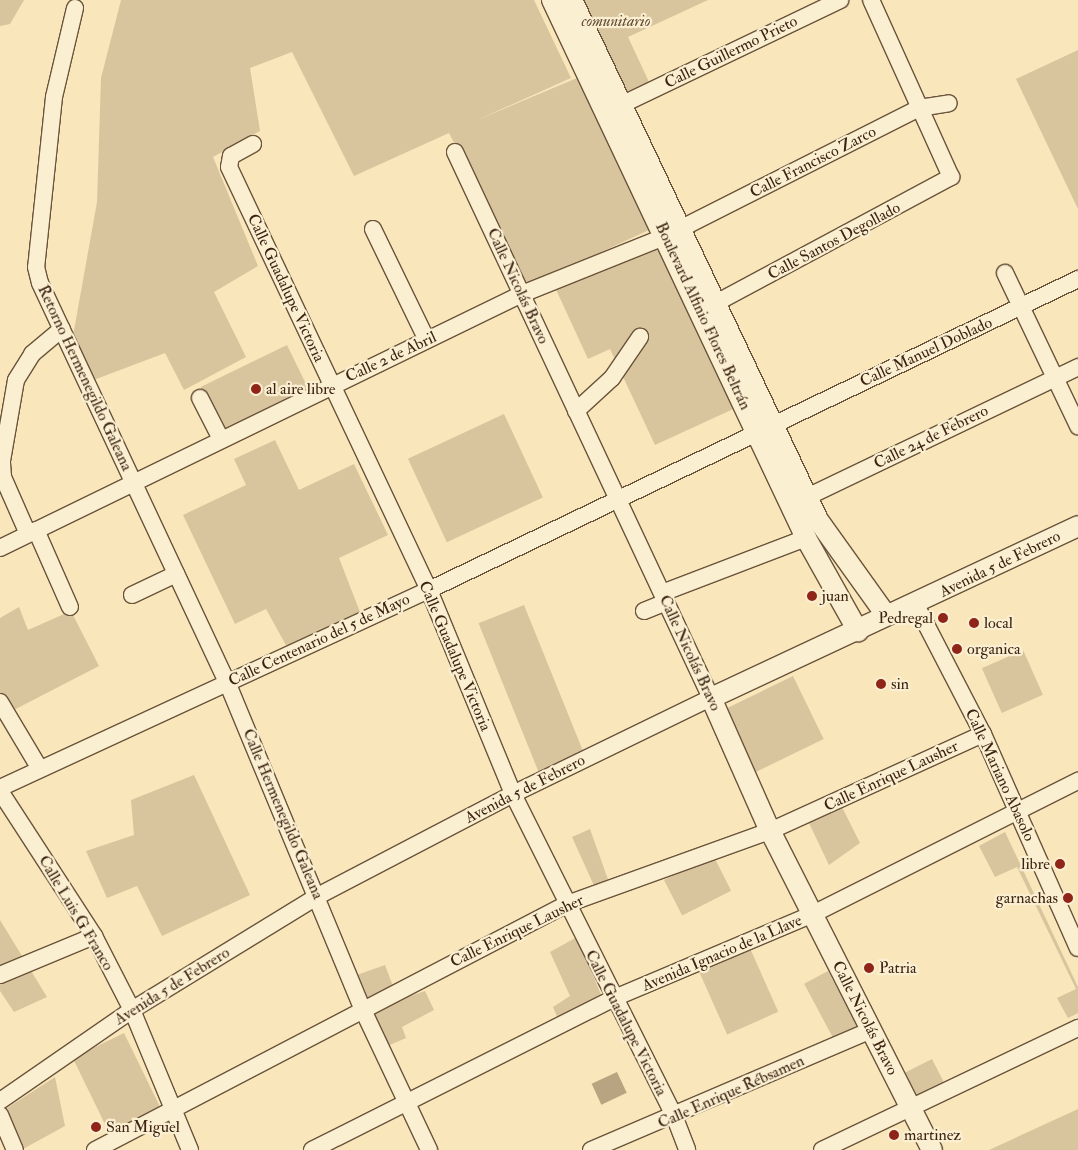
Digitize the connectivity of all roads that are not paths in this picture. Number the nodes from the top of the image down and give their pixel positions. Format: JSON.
{"nodes":[{"id":1,"x":552,"y":0,"type":"edge"},
{"id":2,"x":572,"y":0,"type":"edge"},
{"id":3,"x":840,"y":0,"type":"edge"},
{"id":4,"x":871,"y":0,"type":"edge"},
{"id":5,"x":75,"y":8,"type":"dead end"},
{"id":6,"x":599,"y":75,"type":"junction"},
{"id":7,"x":949,"y":103,"type":"dead end"},
{"id":8,"x":623,"y":104,"type":"junction"},
{"id":9,"x":919,"y":108,"type":"junction"},
{"id":10,"x":253,"y":144,"type":"dead end"},
{"id":11,"x":455,"y":152,"type":"dead end"},
{"id":12,"x":373,"y":229,"type":"dead end"},
{"id":13,"x":672,"y":233,"type":"junction"},
{"id":14,"x":1005,"y":273,"type":"dead end"},
{"id":15,"x":1078,"y":280,"type":"edge"},
{"id":16,"x":522,"y":294,"type":"junction"},
{"id":17,"x":716,"y":303,"type":"junction"},
{"id":18,"x":1022,"y":307,"type":"junction"},
{"id":19,"x":62,"y":329,"type":"junction"},
{"id":20,"x":640,"y":337,"type":"dead end"},
{"id":21,"x":427,"y":340,"type":"junction"},
{"id":22,"x":1078,"y":367,"type":"edge"},
{"id":23,"x":1055,"y":378,"type":"junction"},
{"id":24,"x":332,"y":385,"type":"junction"},
{"id":25,"x":200,"y":398,"type":"dead end"},
{"id":26,"x":576,"y":410,"type":"junction"},
{"id":27,"x":1078,"y":426,"type":"edge"},
{"id":28,"x":765,"y":428,"type":"junction"},
{"id":29,"x":221,"y":439,"type":"junction"},
{"id":30,"x":132,"y":481,"type":"junction"},
{"id":31,"x":616,"y":496,"type":"junction"},
{"id":32,"x":807,"y":497,"type":"junction"},
{"id":33,"x":1078,"y":526,"type":"edge"},
{"id":34,"x":32,"y":532,"type":"junction"},
{"id":35,"x":806,"y":538,"type":"junction"},
{"id":36,"x":0,"y":548,"type":"edge"},
{"id":37,"x":176,"y":574,"type":"junction"},
{"id":38,"x":428,"y":590,"type":"junction"},
{"id":39,"x":132,"y":595,"type":"dead end"},
{"id":40,"x":664,"y":598,"type":"junction"},
{"id":41,"x":916,"y":605,"type":"junction"},
{"id":42,"x":70,"y":607,"type":"dead end"},
{"id":43,"x":644,"y":611,"type":"dead end"},
{"id":44,"x":886,"y":616,"type":"junction"},
{"id":45,"x":858,"y":631,"type":"junction"},
{"id":46,"x":227,"y":682,"type":"junction"},
{"id":47,"x":711,"y":698,"type":"junction"},
{"id":48,"x":0,"y":702,"type":"edge"},
{"id":49,"x":983,"y":734,"type":"junction"},
{"id":50,"x":40,"y":769,"type":"junction"},
{"id":51,"x":1078,"y":782,"type":"edge"},
{"id":52,"x":0,"y":789,"type":"edge"},
{"id":53,"x":512,"y":794,"type":"junction"},
{"id":54,"x":1018,"y":813,"type":"junction"},
{"id":55,"x":770,"y":831,"type":"junction"},
{"id":56,"x":318,"y":896,"type":"junction"},
{"id":57,"x":568,"y":904,"type":"junction"},
{"id":58,"x":813,"y":914,"type":"junction"},
{"id":59,"x":94,"y":936,"type":"junction"},
{"id":60,"x":1078,"y":948,"type":"edge"},
{"id":61,"x":0,"y":975,"type":"edge"},
{"id":62,"x":612,"y":999,"type":"junction"},
{"id":63,"x":362,"y":1008,"type":"junction"},
{"id":64,"x":132,"y":1010,"type":"junction"},
{"id":65,"x":1078,"y":1028,"type":"edge"},
{"id":66,"x":869,"y":1031,"type":"junction"},
{"id":67,"x":0,"y":1101,"type":"edge"},
{"id":68,"x":405,"y":1102,"type":"junction"},
{"id":69,"x":913,"y":1108,"type":"junction"},
{"id":70,"x":172,"y":1114,"type":"junction"},
{"id":71,"x":0,"y":1115,"type":"edge"},
{"id":72,"x":675,"y":1118,"type":"junction"},
{"id":73,"x":15,"y":1150,"type":"edge"},
{"id":74,"x":95,"y":1150,"type":"edge"},
{"id":75,"x":190,"y":1150,"type":"edge"},
{"id":76,"x":312,"y":1150,"type":"edge"},
{"id":77,"x":428,"y":1150,"type":"edge"},
{"id":78,"x":591,"y":1150,"type":"edge"},
{"id":79,"x":687,"y":1150,"type":"edge"},
{"id":80,"x":822,"y":1150,"type":"edge"},
{"id":81,"x":932,"y":1150,"type":"edge"}],
"edges":[{"from":1,"to":6,"type":"street","name":"Boulevard Alfinio Flores Beltrán"},
{"from":2,"to":6,"type":"street","name":"Boulevard Alfinio Flores Beltrán"},
{"from":3,"to":8,"type":"street","name":"Calle Guillermo Prieto"},
{"from":4,"to":9,"type":"street"},
{"from":5,"to":19,"type":"street","name":"Retorno Hermenegildo Galeana"},
{"from":6,"to":8,"type":"street","name":"Boulevard Alfinio Flores Beltrán"},
{"from":6,"to":13,"type":"street","name":"Boulevard Alfinio Flores Beltrán"},
{"from":7,"to":9,"type":"street","name":"Calle Francisco Zarco"},
{"from":8,"to":13,"type":"street","name":"Boulevard Alfinio Flores Beltrán"},
{"from":9,"to":13,"type":"street","name":"Calle Francisco Zarco"},
{"from":9,"to":17,"type":"street","name":"Calle Santos Degollado"},
{"from":10,"to":24,"type":"street","name":"Calle Guadalupe Victoria"},
{"from":11,"to":16,"type":"street","name":"Calle Nicolás Bravo"},
{"from":12,"to":21,"type":"street"},
{"from":13,"to":16,"type":"street","name":"Calle 2 de Abril"},
{"from":13,"to":17,"type":"street","name":"Boulevard Alfinio Flores Beltrán"},
{"from":13,"to":28,"type":"street","name":"Boulevard Alfinio Flores Beltrán"},
{"from":14,"to":18,"type":"street"},
{"from":15,"to":18,"type":"street","name":"Calle Manuel Doblado"},
{"from":16,"to":21,"type":"street","name":"Calle 2 de Abril"},
{"from":16,"to":26,"type":"street","name":"Calle Nicolás Bravo"},
{"from":17,"to":28,"type":"street","name":"Boulevard Alfinio Flores Beltrán"},
{"from":18,"to":23,"type":"street"},
{"from":18,"to":28,"type":"street","name":"Calle Manuel Doblado"},
{"from":19,"to":30,"type":"street","name":"Retorno Hermenegildo Galeana"},
{"from":19,"to":34,"type":"street"},
{"from":20,"to":26,"type":"street"},
{"from":21,"to":24,"type":"street","name":"Calle 2 de Abril"},
{"from":22,"to":23,"type":"street","name":"Calle 24 de Febrero"},
{"from":23,"to":27,"type":"street"},
{"from":23,"to":32,"type":"street","name":"Calle 24 de Febrero"},
{"from":24,"to":29,"type":"street","name":"Calle 2 de Abril"},
{"from":24,"to":38,"type":"street","name":"Calle Guadalupe Victoria"},
{"from":25,"to":29,"type":"street"},
{"from":26,"to":31,"type":"street","name":"Calle Nicolás Bravo"},
{"from":28,"to":31,"type":"street","name":"Calle Centenario del 5 de Mayo"},
{"from":28,"to":32,"type":"street","name":"Boulevard Alfinio Flores Beltrán"},
{"from":28,"to":35,"type":"street","name":"Boulevard Alfinio Flores Beltrán"},
{"from":29,"to":30,"type":"street","name":"Calle 2 de Abril"},
{"from":30,"to":34,"type":"street","name":"Calle 2 de Abril"},
{"from":30,"to":37,"type":"street","name":"Calle Hermenegildo Galeana"},
{"from":31,"to":38,"type":"street","name":"Calle Centenario del 5 de Mayo"},
{"from":31,"to":40,"type":"street","name":"Calle Nicolás Bravo"},
{"from":32,"to":44,"type":"street","name":"Boulevard Alfinio Flores Beltrán"},
{"from":33,"to":41,"type":"street","name":"Avenida 5 de Febrero"},
{"from":34,"to":36,"type":"street","name":"Calle 2 de Abril"},
{"from":34,"to":42,"type":"street"},
{"from":35,"to":40,"type":"street"},
{"from":35,"to":45,"type":"street","name":"Boulevard Alfinio Flores Beltrán"},
{"from":37,"to":39,"type":"street"},
{"from":37,"to":46,"type":"street","name":"Calle Hermenegildo Galeana"},
{"from":38,"to":46,"type":"street","name":"Calle Centenario del 5 de Mayo"},
{"from":38,"to":53,"type":"street","name":"Calle Guadalupe Victoria"},
{"from":40,"to":43,"type":"street"},
{"from":40,"to":47,"type":"street","name":"Calle Nicolás Bravo"},
{"from":41,"to":44,"type":"street","name":"Avenida 5 de Febrero"},
{"from":41,"to":49,"type":"street","name":"Calle Mariano Abasolo"},
{"from":44,"to":45,"type":"street","name":"Avenida 5 de Febrero"},
{"from":45,"to":47,"type":"street","name":"Avenida 5 de Febrero"},
{"from":46,"to":50,"type":"street","name":"Calle Centenario del 5 de Mayo"},
{"from":46,"to":56,"type":"street","name":"Calle Hermenegildo Galeana"},
{"from":47,"to":53,"type":"street","name":"Avenida 5 de Febrero"},
{"from":47,"to":55,"type":"street","name":"Calle Nicolás Bravo"},
{"from":48,"to":50,"type":"street"},
{"from":49,"to":54,"type":"street","name":"Calle Mariano Abasolo"},
{"from":49,"to":55,"type":"street","name":"Calle Enrique Lausher"},
{"from":50,"to":52,"type":"street","name":"Calle Centenario del 5 de Mayo"},
{"from":51,"to":54,"type":"street","name":"Avenida Ignacio de la Llave"},
{"from":52,"to":59,"type":"street","name":"Calle Luis G Franco"},
{"from":53,"to":56,"type":"street","name":"Avenida 5 de Febrero"},
{"from":53,"to":57,"type":"street","name":"Calle Guadalupe Victoria"},
{"from":54,"to":58,"type":"street","name":"Avenida Ignacio de la Llave"},
{"from":54,"to":60,"type":"street","name":"Calle Mariano Abasolo"},
{"from":55,"to":57,"type":"street","name":"Calle Enrique Lausher"},
{"from":55,"to":58,"type":"street","name":"Calle Nicolás Bravo"},
{"from":56,"to":63,"type":"street","name":"Calle Hermenegildo Galeana"},
{"from":56,"to":64,"type":"street","name":"Avenida 5 de Febrero"},
{"from":57,"to":62,"type":"street","name":"Calle Guadalupe Victoria"},
{"from":57,"to":63,"type":"street","name":"Calle Enrique Lausher"},
{"from":58,"to":62,"type":"street","name":"Avenida Ignacio de la Llave"},
{"from":58,"to":66,"type":"street","name":"Calle Nicolás Bravo"},
{"from":59,"to":61,"type":"street"},
{"from":59,"to":64,"type":"street","name":"Calle Luis G Franco"},
{"from":62,"to":68,"type":"street","name":"Avenida Ignacio de la Llave"},
{"from":62,"to":72,"type":"street","name":"Calle Guadalupe Victoria"},
{"from":63,"to":68,"type":"street","name":"Calle Hermenegildo Galeana"},
{"from":63,"to":70,"type":"street","name":"Calle Enrique Lausher"},
{"from":64,"to":67,"type":"street","name":"Avenida 5 de Febrero"},
{"from":64,"to":70,"type":"street","name":"Calle Luis G Franco"},
{"from":65,"to":69,"type":"street"},
{"from":66,"to":69,"type":"street","name":"Calle Nicolás Bravo"},
{"from":66,"to":72,"type":"street","name":"Calle Enrique Rébsamen"},
{"from":68,"to":76,"type":"street","name":"Avenida Ignacio de la Llave"},
{"from":68,"to":77,"type":"street","name":"Calle Hermenegildo Galeana"},
{"from":69,"to":80,"type":"street"},
{"from":69,"to":81,"type":"street","name":"Calle Nicolás Bravo"},
{"from":70,"to":74,"type":"street","name":"Calle Enrique Lausher"},
{"from":70,"to":75,"type":"street","name":"Calle Luis G Franco"},
{"from":71,"to":73,"type":"street"},
{"from":72,"to":78,"type":"street","name":"Calle Enrique Rébsamen"},
{"from":72,"to":79,"type":"street","name":"Calle Guadalupe Victoria"}]}
